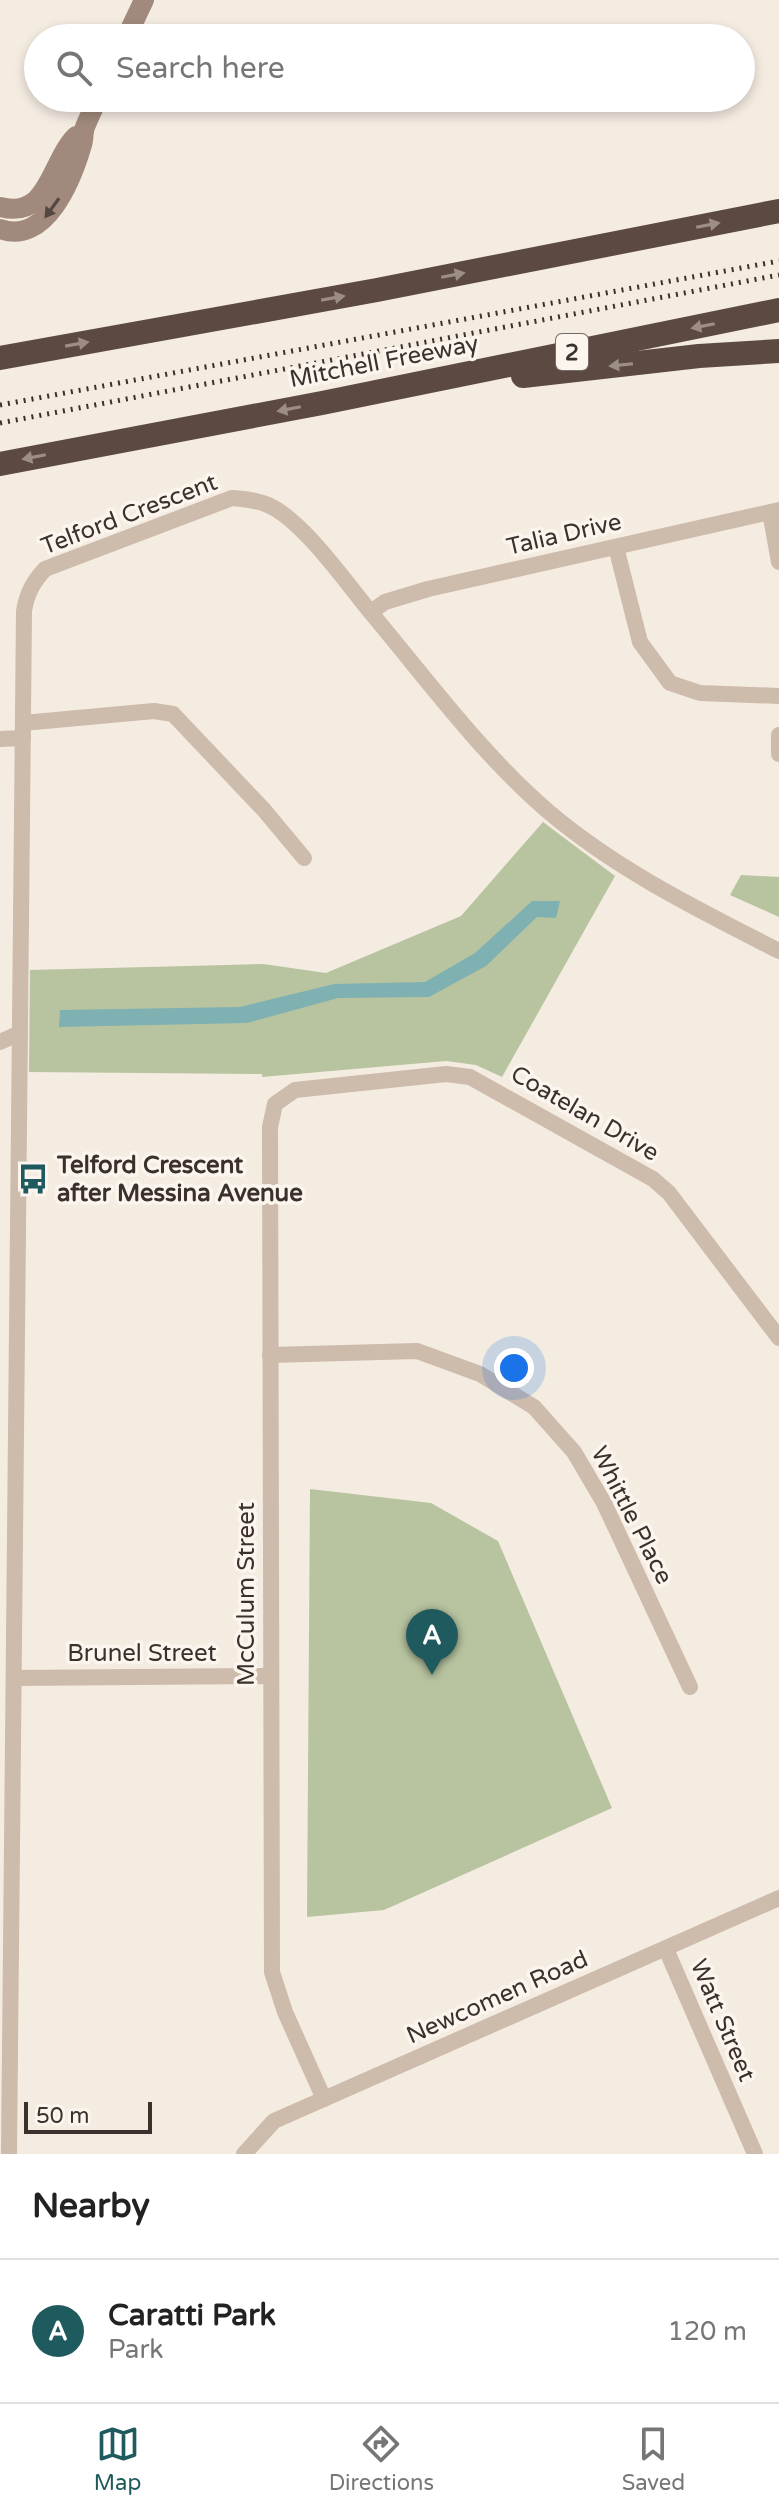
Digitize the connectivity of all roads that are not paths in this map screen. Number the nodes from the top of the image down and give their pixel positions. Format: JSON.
{"nodes":[{"id":1,"x":144,"y":0,"type":"edge"},
{"id":2,"x":133,"y":24,"type":"edge"},
{"id":3,"x":92,"y":112,"type":"edge"},
{"id":4,"x":0,"y":207,"type":"edge"},
{"id":5,"x":774,"y":211,"type":"edge"},
{"id":6,"x":28,"y":218,"type":"junction"},
{"id":7,"x":0,"y":229,"type":"edge"},
{"id":8,"x":779,"y":310,"type":"edge"},
{"id":9,"x":779,"y":351,"type":"edge"},
{"id":10,"x":0,"y":358,"type":"edge"},
{"id":11,"x":366,"y":394,"type":"junction"},
{"id":12,"x":0,"y":464,"type":"edge"},
{"id":13,"x":775,"y":511,"type":"edge"},
{"id":14,"x":616,"y":547,"type":"junction"},
{"id":15,"x":779,"y":562,"type":"edge"},
{"id":16,"x":371,"y":612,"type":"junction"},
{"id":17,"x":779,"y":696,"type":"edge"},
{"id":18,"x":23,"y":731,"type":"junction"},
{"id":19,"x":779,"y":735,"type":"edge"},
{"id":20,"x":0,"y":739,"type":"edge"},
{"id":21,"x":779,"y":754,"type":"edge"},
{"id":22,"x":304,"y":858,"type":"dead end"},
{"id":23,"x":779,"y":951,"type":"edge"},
{"id":24,"x":20,"y":1033,"type":"junction"},
{"id":25,"x":0,"y":1042,"type":"edge"},
{"id":26,"x":295,"y":1090,"type":"joint"},
{"id":27,"x":779,"y":1338,"type":"edge"},
{"id":28,"x":270,"y":1355,"type":"junction"},
{"id":29,"x":270,"y":1676,"type":"junction"},
{"id":30,"x":14,"y":1678,"type":"junction"},
{"id":31,"x":690,"y":1687,"type":"dead end"},
{"id":32,"x":779,"y":1898,"type":"edge"},
{"id":33,"x":666,"y":1949,"type":"junction"},
{"id":34,"x":324,"y":2099,"type":"junction"},
{"id":35,"x":9,"y":2154,"type":"edge"},
{"id":36,"x":244,"y":2154,"type":"edge"},
{"id":37,"x":755,"y":2154,"type":"edge"}],
"edges":[{"from":1,"to":2,"type":"main road"},
{"from":3,"to":6,"type":"main road"},
{"from":4,"to":6,"type":"main road"},
{"from":10,"to":5,"type":"highway","one_way":true},
{"from":6,"to":7,"type":"main road"},
{"from":8,"to":11,"type":"highway","name":"Mitchell Freeway","number":"2","one_way":true},
{"from":9,"to":11,"type":"highway","one_way":true},
{"from":11,"to":12,"type":"highway","name":"Mitchell Freeway","number":"2","one_way":true},
{"from":13,"to":14,"type":"street","name":"Talia Drive"},
{"from":13,"to":15,"type":"street","name":"Talia Drive"},
{"from":14,"to":16,"type":"street","name":"Talia Drive"},
{"from":14,"to":17,"type":"street"},
{"from":16,"to":18,"type":"street","name":"Telford Crescent"},
{"from":16,"to":23,"type":"street","name":"Telford Crescent"},
{"from":18,"to":20,"type":"street"},
{"from":18,"to":22,"type":"street"},
{"from":18,"to":24,"type":"street","name":"Telford Crescent"},
{"from":19,"to":21,"type":"street"},
{"from":24,"to":25,"type":"street"},
{"from":24,"to":30,"type":"street","name":"Telford Crescent"},
{"from":26,"to":27,"type":"street","name":"Coatelan Drive"},
{"from":26,"to":28,"type":"street","name":"McCulum Street"},
{"from":28,"to":29,"type":"street","name":"McCulum Street"},
{"from":28,"to":31,"type":"street","name":"Whittle Place"},
{"from":29,"to":30,"type":"street","name":"Brunel Street"},
{"from":29,"to":34,"type":"street","name":"McCulum Street"},
{"from":30,"to":35,"type":"street","name":"Telford Crescent"},
{"from":32,"to":33,"type":"street","name":"Newcomen Road"},
{"from":33,"to":34,"type":"street","name":"Newcomen Road"},
{"from":33,"to":37,"type":"street","name":"Watt Street"},
{"from":34,"to":36,"type":"street","name":"Newcomen Road"}]}
